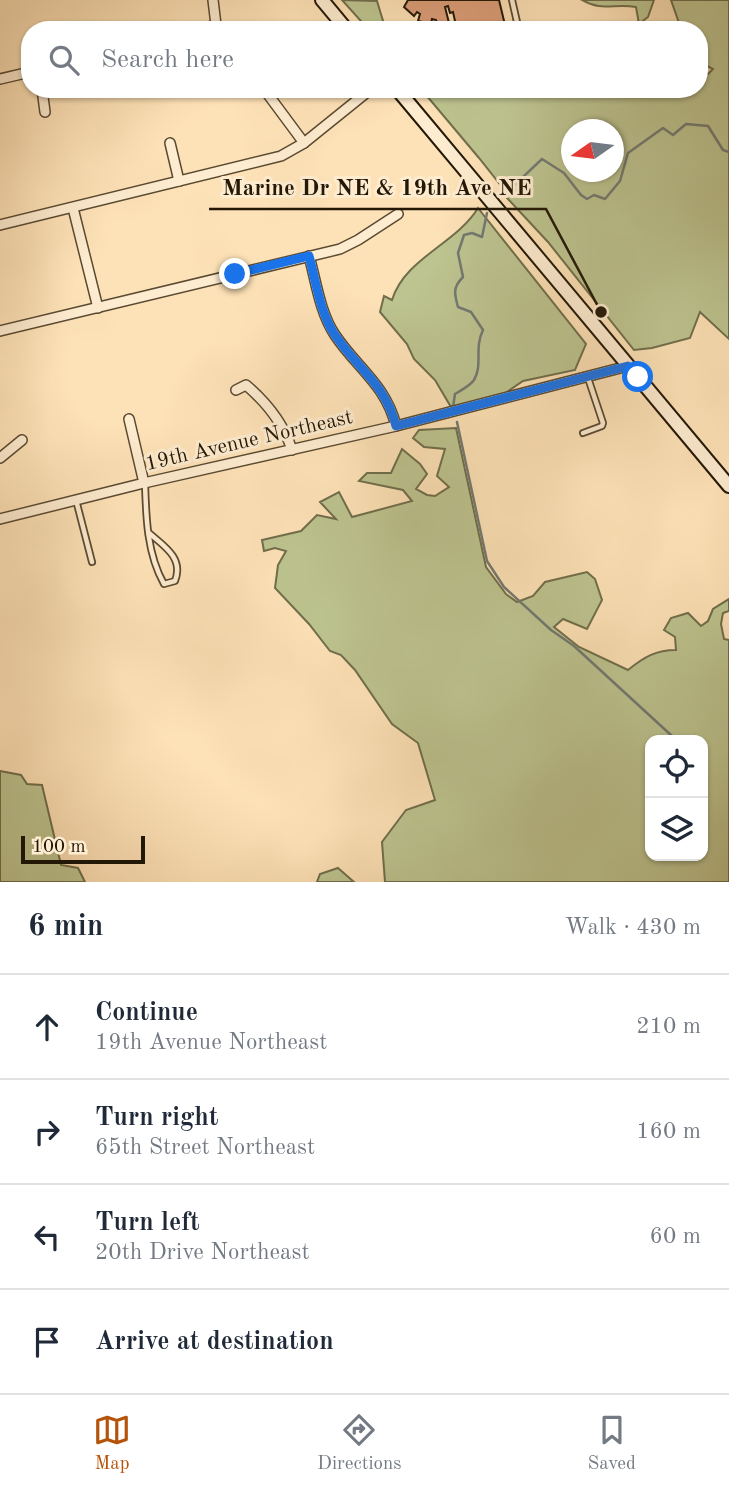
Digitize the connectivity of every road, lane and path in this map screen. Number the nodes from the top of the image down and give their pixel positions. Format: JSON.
{"nodes":[{"id":1,"x":213,"y":0,"type":"edge"},
{"id":2,"x":322,"y":0,"type":"edge"},
{"id":3,"x":512,"y":0,"type":"edge"},
{"id":4,"x":217,"y":21,"type":"edge"},
{"id":5,"x":340,"y":21,"type":"edge"},
{"id":6,"x":517,"y":21,"type":"edge"},
{"id":7,"x":21,"y":74,"type":"edge"},
{"id":8,"x":0,"y":79,"type":"edge"},
{"id":9,"x":43,"y":98,"type":"edge"},
{"id":10,"x":271,"y":98,"type":"edge"},
{"id":11,"x":360,"y":98,"type":"edge"},
{"id":12,"x":405,"y":98,"type":"edge"},
{"id":13,"x":45,"y":112,"type":"dead end"},
{"id":14,"x":170,"y":143,"type":"dead end"},
{"id":15,"x":304,"y":143,"type":"junction"},
{"id":16,"x":179,"y":181,"type":"junction"},
{"id":17,"x":73,"y":208,"type":"junction"},
{"id":18,"x":398,"y":214,"type":"dead end"},
{"id":19,"x":0,"y":225,"type":"edge"},
{"id":20,"x":309,"y":256,"type":"junction"},
{"id":21,"x":98,"y":307,"type":"junction"},
{"id":22,"x":0,"y":331,"type":"edge"},
{"id":23,"x":628,"y":366,"type":"junction"},
{"id":24,"x":588,"y":377,"type":"junction"},
{"id":25,"x":236,"y":390,"type":"dead end"},
{"id":26,"x":129,"y":419,"type":"dead end"},
{"id":27,"x":396,"y":426,"type":"junction"},
{"id":28,"x":583,"y":433,"type":"dead end"},
{"id":29,"x":22,"y":440,"type":"dead end"},
{"id":30,"x":292,"y":450,"type":"junction"},
{"id":31,"x":0,"y":458,"type":"edge"},
{"id":32,"x":145,"y":483,"type":"junction"},
{"id":33,"x":729,"y":486,"type":"edge"},
{"id":34,"x":76,"y":500,"type":"junction"},
{"id":35,"x":0,"y":519,"type":"edge"},
{"id":36,"x":149,"y":533,"type":"junction"},
{"id":37,"x":92,"y":562,"type":"dead end"}],
"edges":[{"from":1,"to":4,"type":"street"},
{"from":2,"to":5,"type":"main road"},
{"from":3,"to":6,"type":"lane"},
{"from":7,"to":8,"type":"street"},
{"from":9,"to":13,"type":"street"},
{"from":10,"to":15,"type":"street"},
{"from":11,"to":15,"type":"street"},
{"from":12,"to":23,"type":"main road"},
{"from":14,"to":16,"type":"street"},
{"from":15,"to":16,"type":"street"},
{"from":16,"to":17,"type":"street"},
{"from":17,"to":19,"type":"street"},
{"from":17,"to":21,"type":"street"},
{"from":18,"to":20,"type":"street"},
{"from":20,"to":21,"type":"street"},
{"from":20,"to":27,"type":"street"},
{"from":21,"to":22,"type":"street"},
{"from":23,"to":24,"type":"street","name":"19th Avenue Northeast"},
{"from":23,"to":33,"type":"main road"},
{"from":24,"to":27,"type":"street","name":"19th Avenue Northeast"},
{"from":24,"to":28,"type":"lane"},
{"from":25,"to":30,"type":"street"},
{"from":26,"to":32,"type":"street"},
{"from":27,"to":30,"type":"street","name":"19th Avenue Northeast"},
{"from":29,"to":31,"type":"street"},
{"from":30,"to":32,"type":"street","name":"19th Avenue Northeast"},
{"from":32,"to":34,"type":"street","name":"19th Avenue Northeast"},
{"from":32,"to":36,"type":"lane"},
{"from":34,"to":35,"type":"street","name":"19th Avenue Northeast"},
{"from":34,"to":37,"type":"lane"},
{"from":36,"to":36,"type":"lane"}]}
